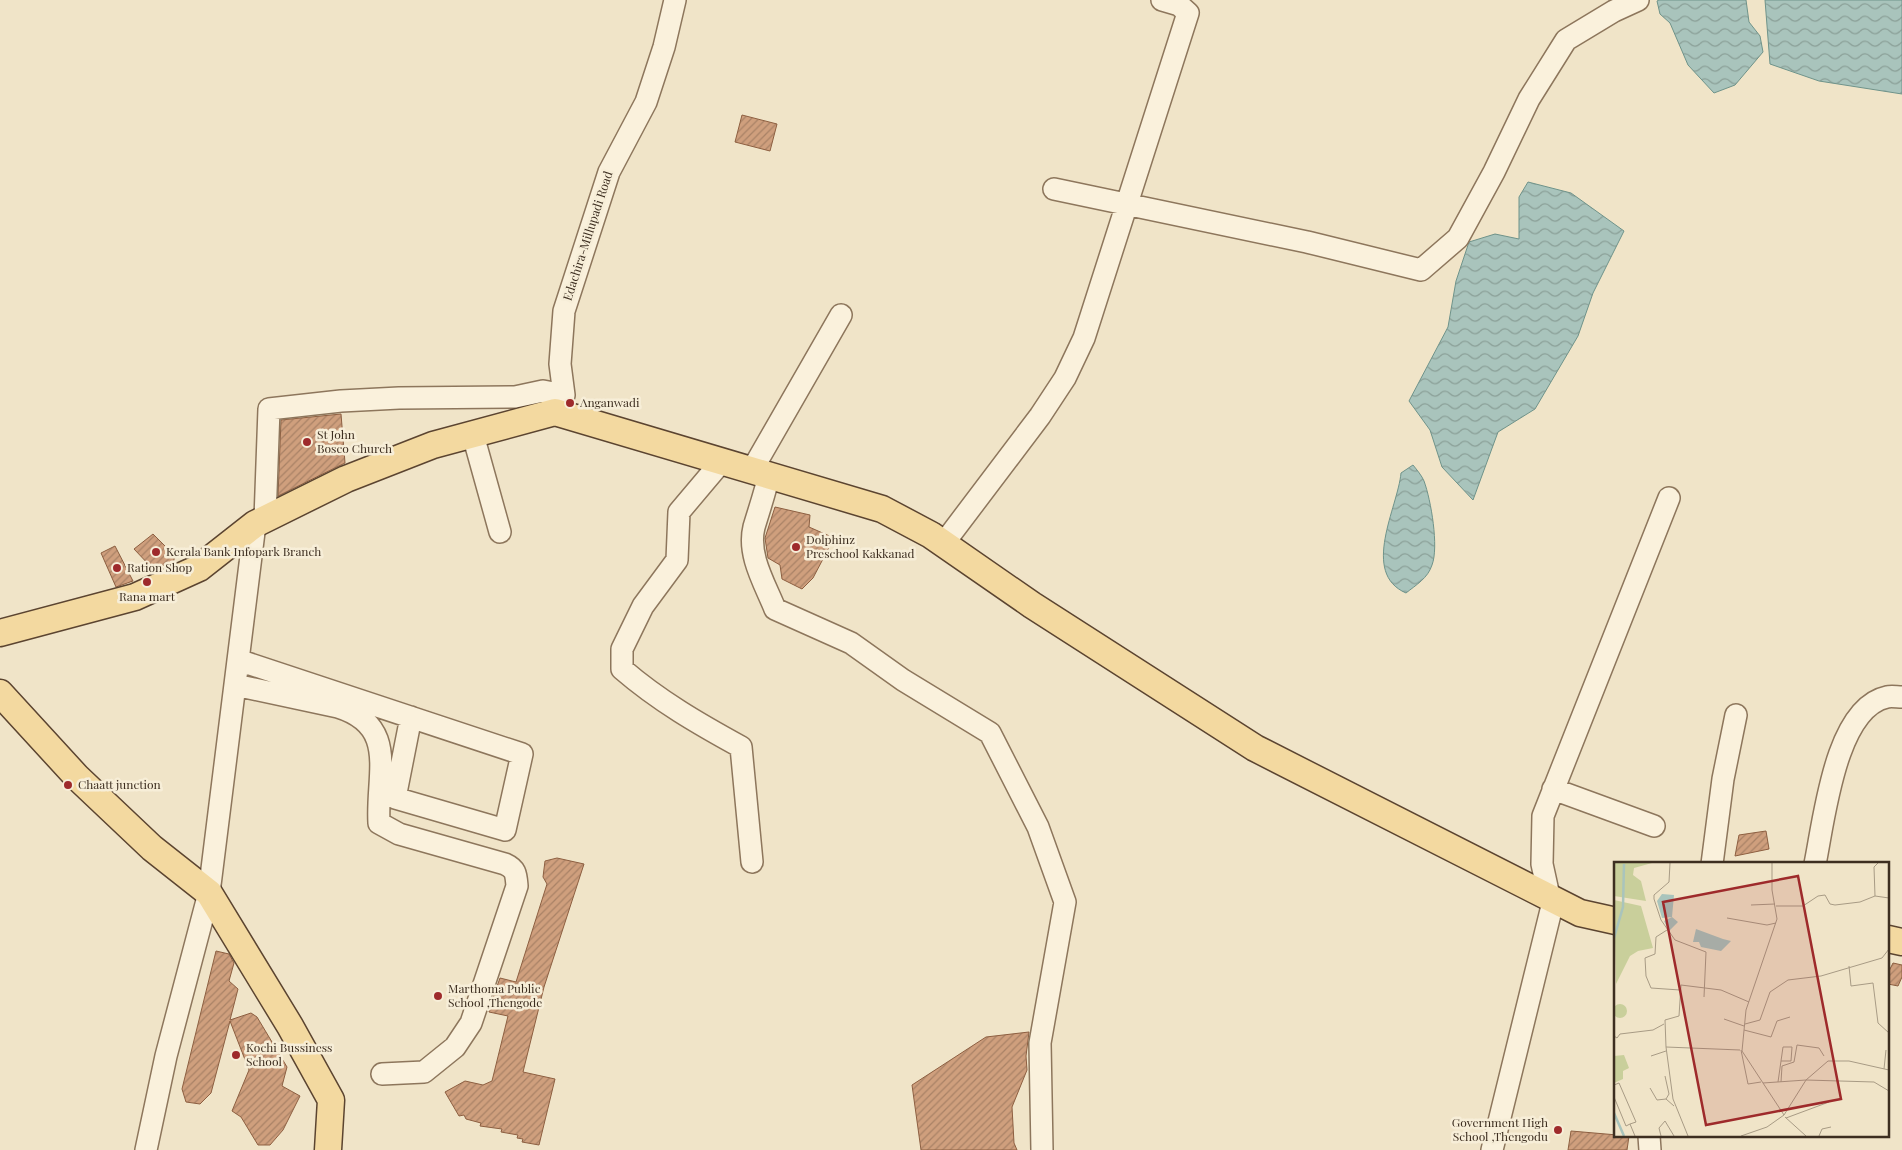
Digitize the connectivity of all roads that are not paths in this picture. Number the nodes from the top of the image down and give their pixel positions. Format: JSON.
{"nodes":[{"id":1,"x":675,"y":0,"type":"edge"},
{"id":2,"x":1162,"y":0,"type":"edge"},
{"id":3,"x":1638,"y":0,"type":"edge"},
{"id":4,"x":1054,"y":189,"type":"dead end"},
{"id":5,"x":1128,"y":203,"type":"junction"},
{"id":6,"x":840,"y":315,"type":"dead end"},
{"id":7,"x":560,"y":404,"type":"junction"},
{"id":8,"x":473,"y":435,"type":"junction"},
{"id":9,"x":722,"y":461,"type":"junction"},
{"id":10,"x":760,"y":473,"type":"junction"},
{"id":11,"x":1669,"y":498,"type":"dead end"},
{"id":12,"x":260,"y":521,"type":"junction"},
{"id":13,"x":500,"y":532,"type":"dead end"},
{"id":14,"x":944,"y":544,"type":"junction"},
{"id":15,"x":0,"y":634,"type":"edge"},
{"id":16,"x":238,"y":660,"type":"junction"},
{"id":17,"x":235,"y":686,"type":"junction"},
{"id":18,"x":0,"y":693,"type":"edge"},
{"id":19,"x":1902,"y":697,"type":"edge"},
{"id":20,"x":1736,"y":715,"type":"dead end"},
{"id":21,"x":411,"y":718,"type":"junction"},
{"id":22,"x":1553,"y":789,"type":"junction"},
{"id":23,"x":1654,"y":826,"type":"dead end"},
{"id":24,"x":752,"y":862,"type":"dead end"},
{"id":25,"x":1712,"y":862,"type":"edge"},
{"id":26,"x":1815,"y":862,"type":"edge"},
{"id":27,"x":209,"y":893,"type":"junction"},
{"id":28,"x":1551,"y":897,"type":"junction"},
{"id":29,"x":1614,"y":921,"type":"edge"},
{"id":30,"x":382,"y":1074,"type":"dead end"},
{"id":31,"x":146,"y":1150,"type":"edge"},
{"id":32,"x":328,"y":1150,"type":"edge"},
{"id":33,"x":1042,"y":1150,"type":"edge"},
{"id":34,"x":1492,"y":1150,"type":"edge"}],
"edges":[{"from":1,"to":7,"type":"street","name":"Edachira-Millupadi Road"},
{"from":2,"to":5,"type":"street"},
{"from":3,"to":5,"type":"street"},
{"from":4,"to":5,"type":"street"},
{"from":5,"to":14,"type":"street"},
{"from":6,"to":10,"type":"street"},
{"from":7,"to":8,"type":"main road"},
{"from":7,"to":9,"type":"main road"},
{"from":7,"to":12,"type":"street"},
{"from":8,"to":12,"type":"main road"},
{"from":8,"to":13,"type":"street"},
{"from":9,"to":10,"type":"main road"},
{"from":9,"to":24,"type":"street"},
{"from":10,"to":14,"type":"main road"},
{"from":10,"to":33,"type":"street"},
{"from":11,"to":22,"type":"street"},
{"from":12,"to":15,"type":"main road"},
{"from":12,"to":16,"type":"street"},
{"from":14,"to":28,"type":"main road"},
{"from":16,"to":17,"type":"street"},
{"from":16,"to":21,"type":"street"},
{"from":17,"to":27,"type":"street"},
{"from":17,"to":30,"type":"street"},
{"from":18,"to":27,"type":"main road"},
{"from":19,"to":26,"type":"street"},
{"from":20,"to":25,"type":"street"},
{"from":21,"to":21,"type":"street"},
{"from":22,"to":23,"type":"street"},
{"from":22,"to":28,"type":"street"},
{"from":27,"to":31,"type":"street"},
{"from":27,"to":32,"type":"main road"},
{"from":28,"to":29,"type":"main road"},
{"from":28,"to":34,"type":"street"}]}
